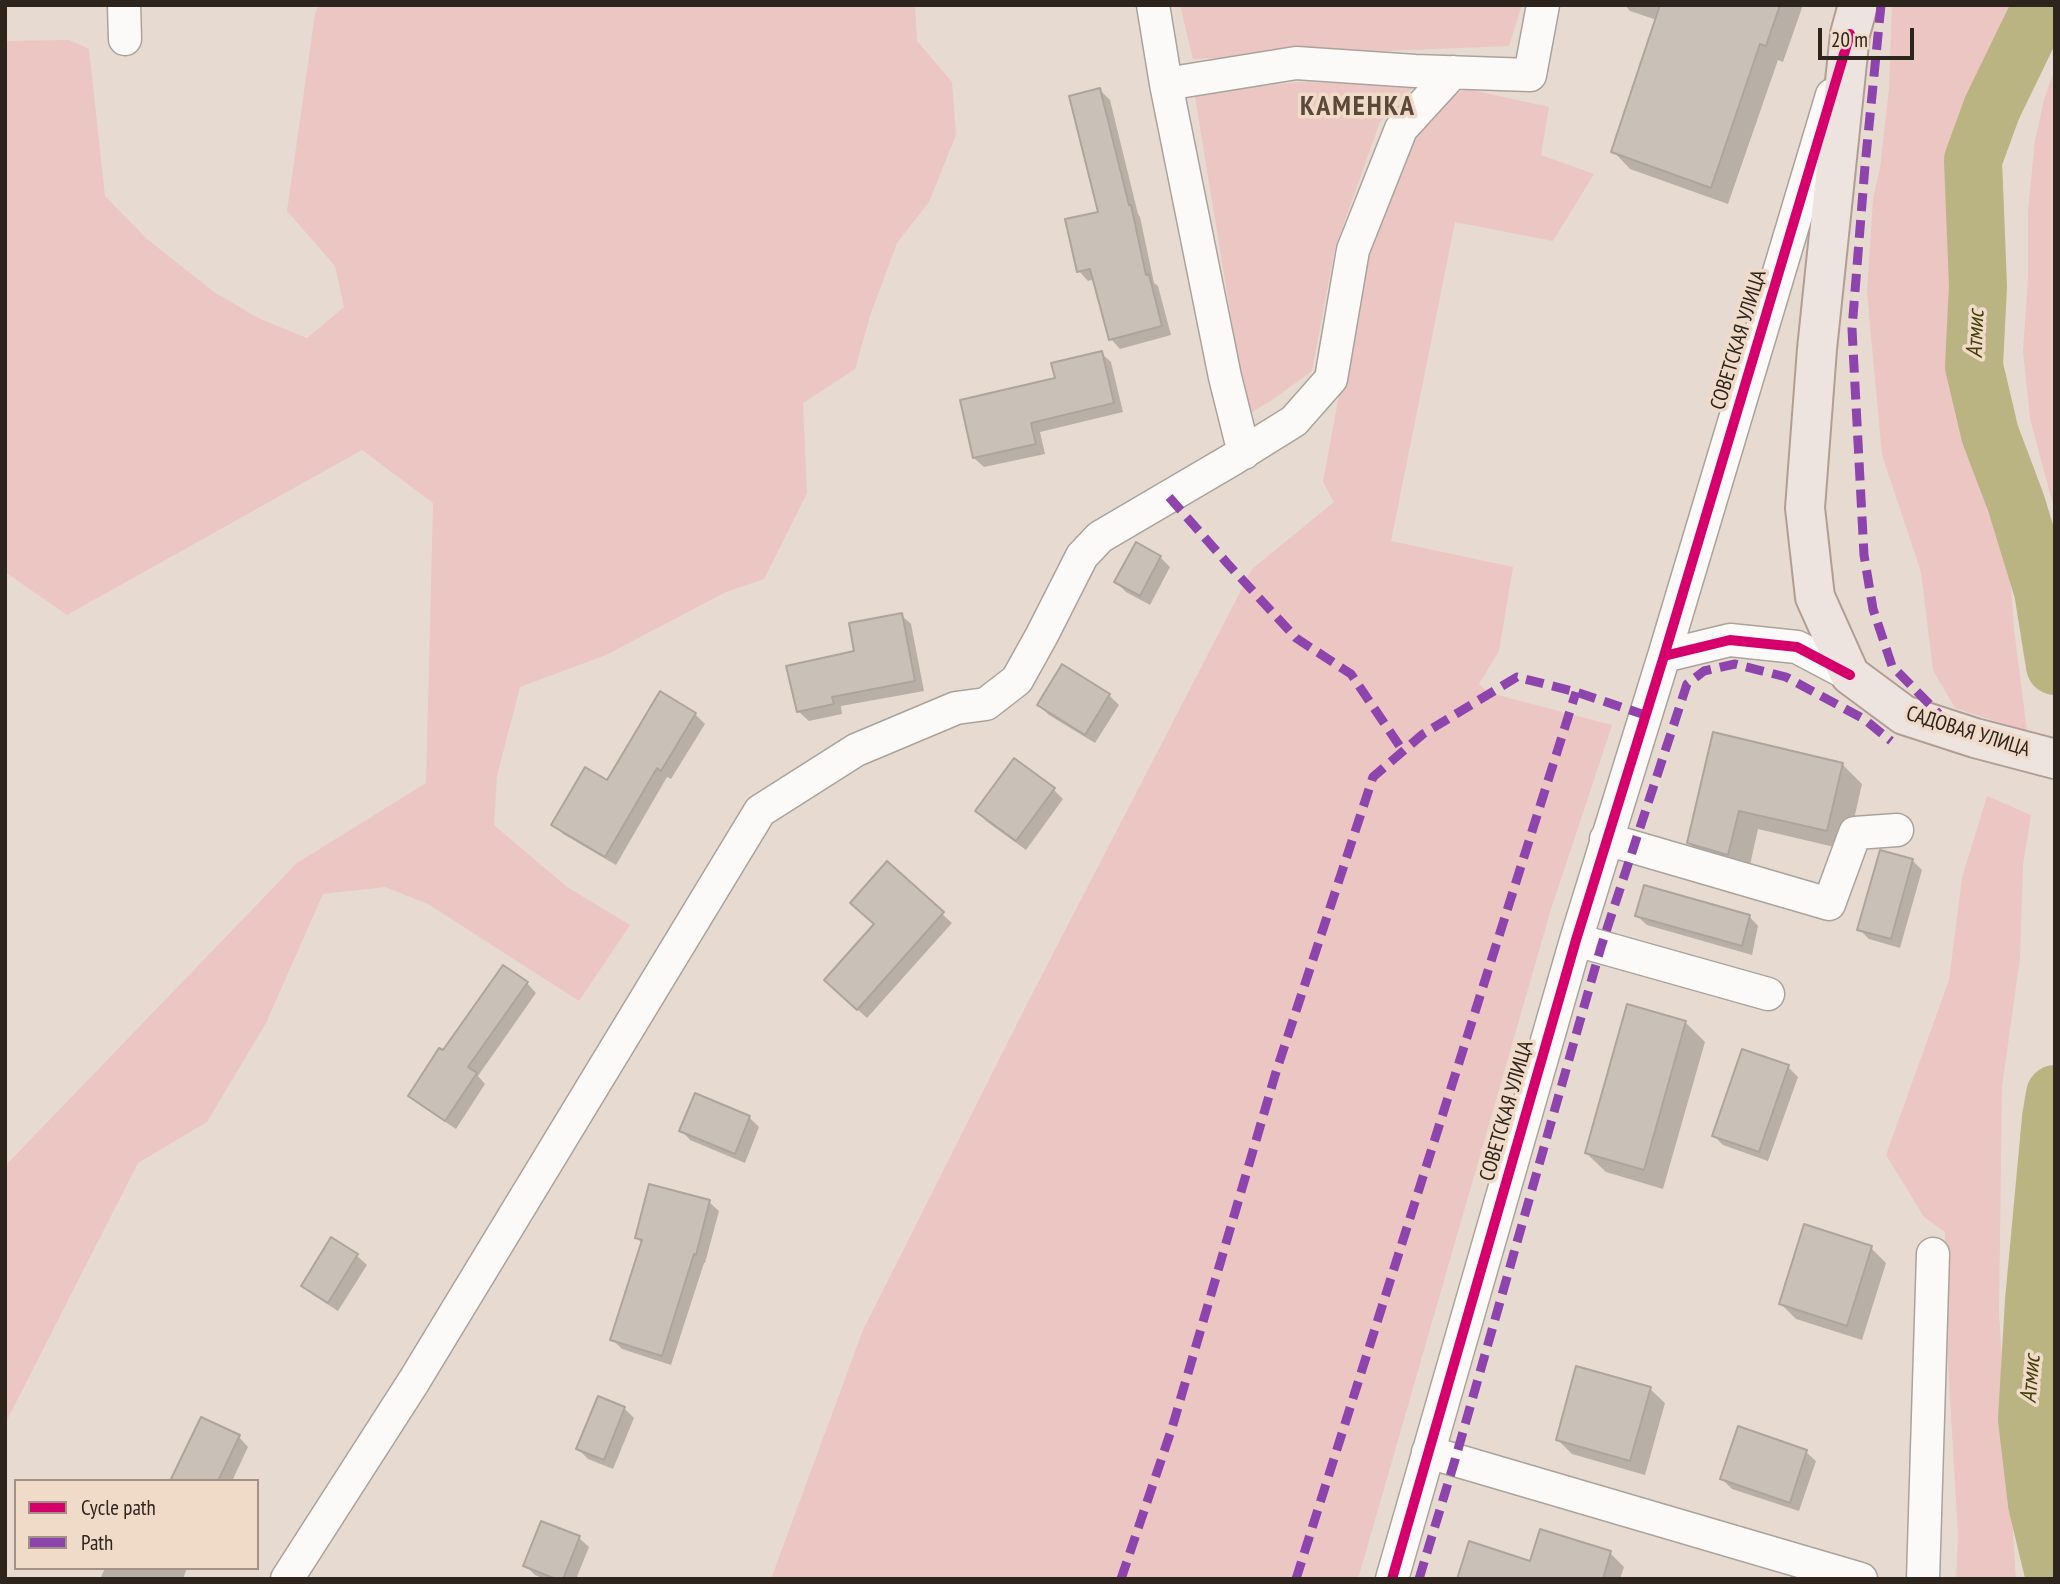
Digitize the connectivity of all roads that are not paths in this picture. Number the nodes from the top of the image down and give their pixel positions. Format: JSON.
{"nodes":[{"id":1,"x":124,"y":5,"type":"edge"},
{"id":2,"x":1153,"y":5,"type":"edge"},
{"id":3,"x":1543,"y":5,"type":"edge"},
{"id":4,"x":1854,"y":20,"type":"edge"},
{"id":5,"x":125,"y":39,"type":"dead end"},
{"id":6,"x":1453,"y":72,"type":"junction"},
{"id":7,"x":1166,"y":84,"type":"junction"},
{"id":8,"x":1244,"y":453,"type":"junction"},
{"id":9,"x":1664,"y":656,"type":"junction"},
{"id":10,"x":1850,"y":675,"type":"junction"},
{"id":11,"x":2055,"y":759,"type":"edge"},
{"id":12,"x":1897,"y":830,"type":"dead end"},
{"id":13,"x":1606,"y":839,"type":"junction"},
{"id":14,"x":1576,"y":940,"type":"junction"},
{"id":15,"x":1768,"y":994,"type":"dead end"},
{"id":16,"x":1933,"y":1254,"type":"dead end"},
{"id":17,"x":1429,"y":1452,"type":"junction"},
{"id":18,"x":286,"y":1579,"type":"edge"},
{"id":19,"x":1392,"y":1579,"type":"edge"},
{"id":20,"x":1861,"y":1579,"type":"edge"},
{"id":21,"x":1923,"y":1579,"type":"edge"}],
"edges":[{"from":1,"to":5,"type":"street"},
{"from":2,"to":7,"type":"street"},
{"from":3,"to":6,"type":"street"},
{"from":4,"to":9,"type":"street","name":"СОВЕТСКАЯ УЛИЦА"},
{"from":4,"to":10,"type":"main road","name":"СОВЕТСКАЯ УЛИЦА"},
{"from":6,"to":7,"type":"street"},
{"from":6,"to":8,"type":"street"},
{"from":7,"to":8,"type":"street"},
{"from":8,"to":18,"type":"street"},
{"from":9,"to":10,"type":"street"},
{"from":9,"to":13,"type":"street","name":"СОВЕТСКАЯ УЛИЦА"},
{"from":10,"to":11,"type":"main road","name":"САДОВАЯ УЛИЦА"},
{"from":12,"to":13,"type":"street"},
{"from":13,"to":14,"type":"street","name":"СОВЕТСКАЯ УЛИЦА"},
{"from":14,"to":15,"type":"street"},
{"from":14,"to":17,"type":"street","name":"СОВЕТСКАЯ УЛИЦА"},
{"from":16,"to":21,"type":"street"},
{"from":17,"to":19,"type":"street","name":"СОВЕТСКАЯ УЛИЦА"},
{"from":17,"to":20,"type":"street"}]}
